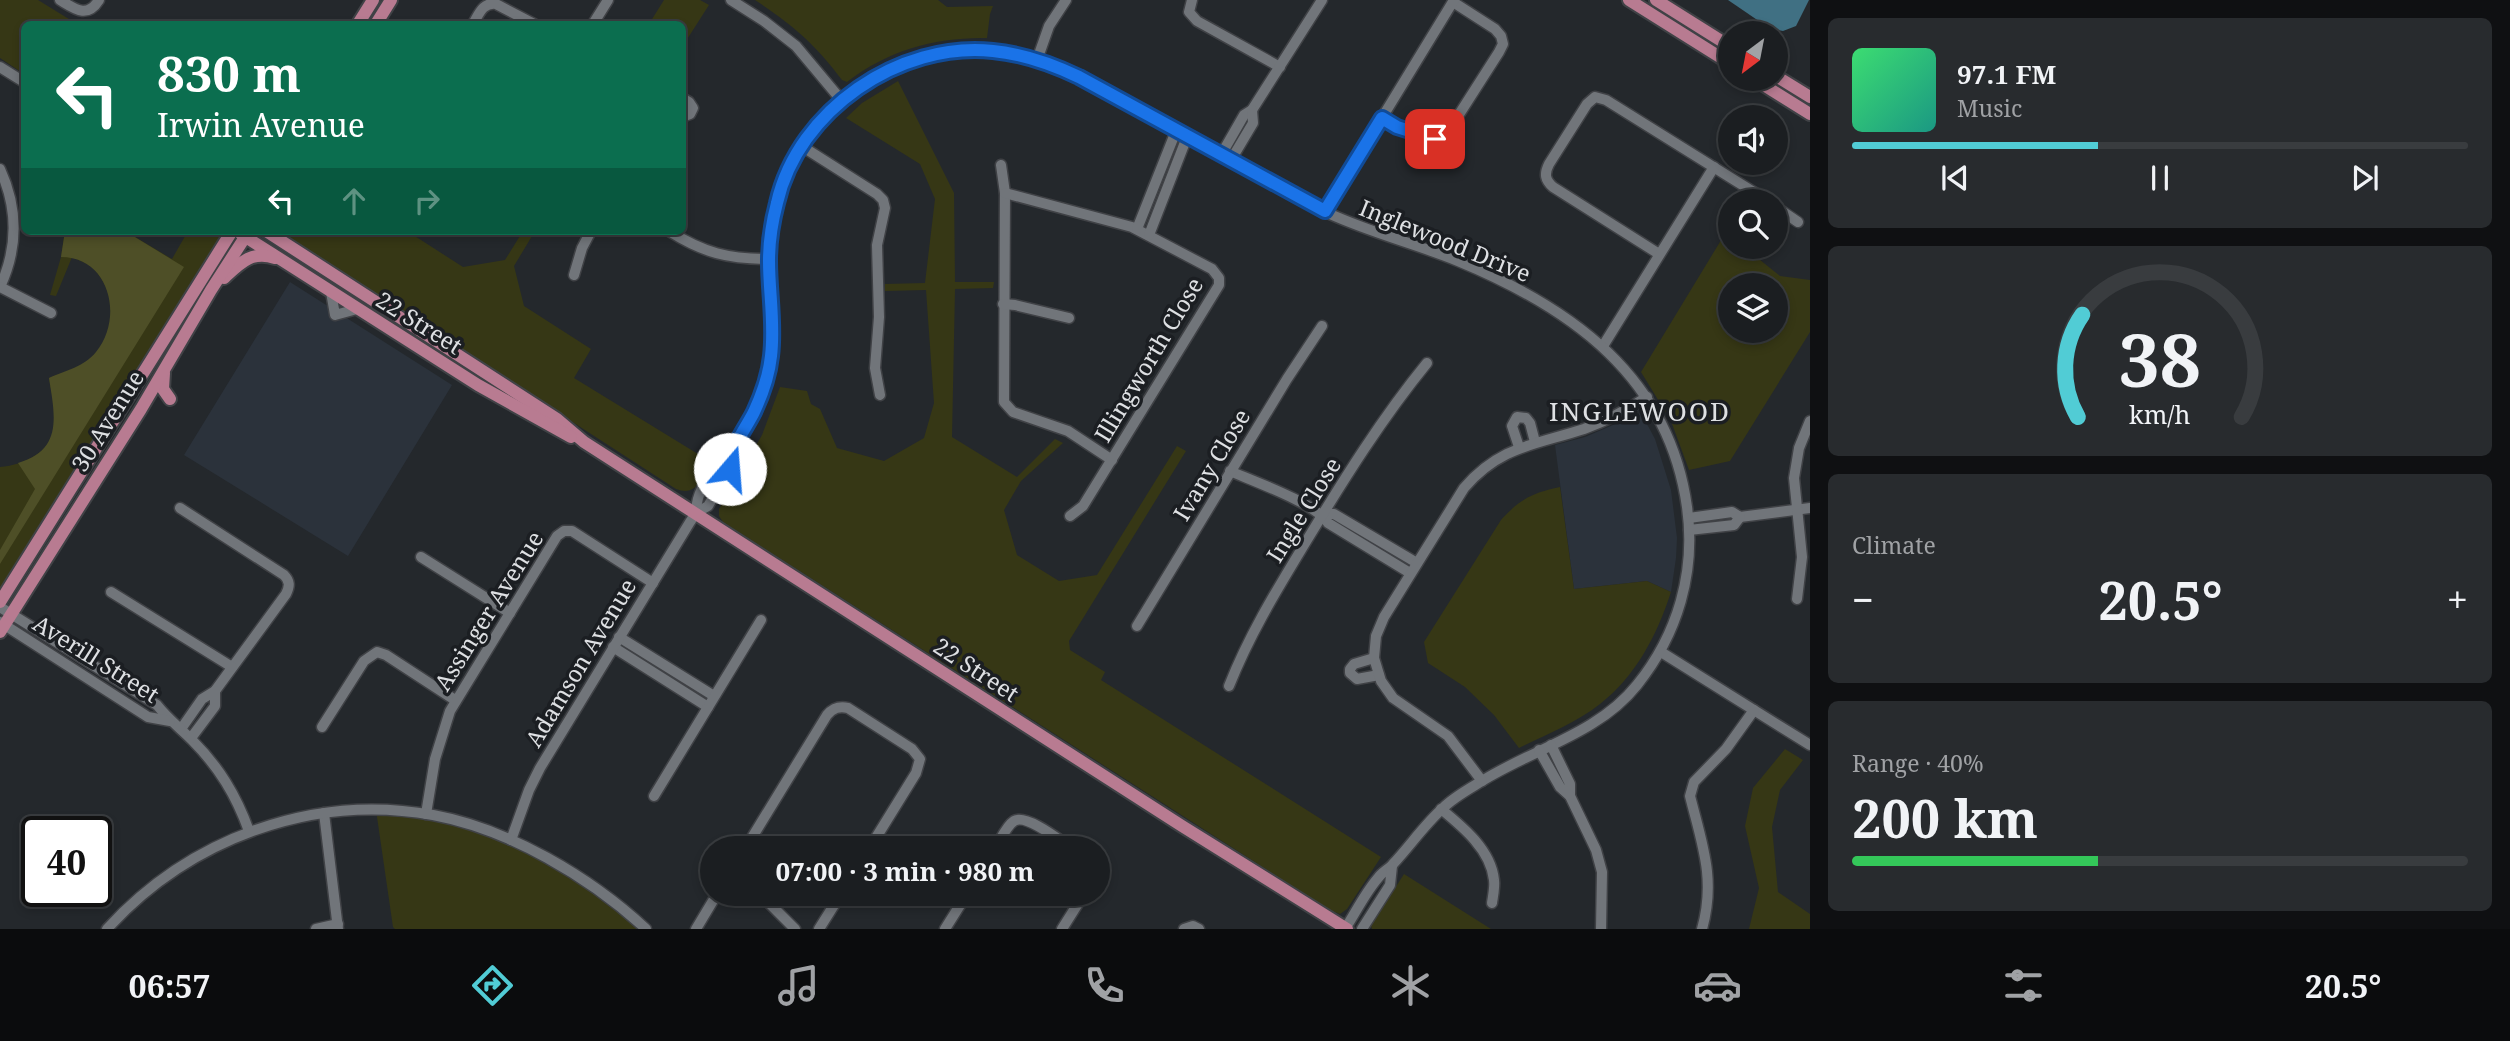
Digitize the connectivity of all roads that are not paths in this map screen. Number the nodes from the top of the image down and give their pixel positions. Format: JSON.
{"nodes":[{"id":1,"x":60,"y":0,"type":"edge"},
{"id":2,"x":99,"y":0,"type":"edge"},
{"id":3,"x":373,"y":0,"type":"edge"},
{"id":4,"x":391,"y":0,"type":"edge"},
{"id":5,"x":608,"y":0,"type":"edge"},
{"id":6,"x":731,"y":0,"type":"edge"},
{"id":7,"x":1066,"y":0,"type":"edge"},
{"id":8,"x":1192,"y":0,"type":"edge"},
{"id":9,"x":1322,"y":0,"type":"edge"},
{"id":10,"x":1629,"y":0,"type":"edge"},
{"id":11,"x":1656,"y":0,"type":"edge"},
{"id":12,"x":1453,"y":1,"type":"edge"},
{"id":13,"x":360,"y":21,"type":"edge"},
{"id":14,"x":378,"y":21,"type":"edge"},
{"id":15,"x":475,"y":21,"type":"edge"},
{"id":16,"x":528,"y":21,"type":"edge"},
{"id":17,"x":595,"y":21,"type":"edge"},
{"id":18,"x":1718,"y":39,"type":"edge"},
{"id":19,"x":1718,"y":56,"type":"edge"},
{"id":20,"x":1037,"y":60,"type":"junction"},
{"id":21,"x":0,"y":67,"type":"edge"},
{"id":22,"x":1280,"y":67,"type":"junction"},
{"id":23,"x":21,"y":80,"type":"edge"},
{"id":24,"x":1788,"y":83,"type":"edge"},
{"id":25,"x":1773,"y":91,"type":"edge"},
{"id":26,"x":1810,"y":97,"type":"edge"},
{"id":27,"x":686,"y":101,"type":"edge"},
{"id":28,"x":842,"y":101,"type":"junction"},
{"id":29,"x":1252,"y":110,"type":"junction"},
{"id":30,"x":1810,"y":114,"type":"edge"},
{"id":31,"x":686,"y":116,"type":"edge"},
{"id":32,"x":1382,"y":118,"type":"junction"},
{"id":33,"x":1176,"y":131,"type":"junction"},
{"id":34,"x":1188,"y":137,"type":"junction"},
{"id":35,"x":803,"y":147,"type":"junction"},
{"id":36,"x":1221,"y":155,"type":"junction"},
{"id":37,"x":1231,"y":160,"type":"junction"},
{"id":38,"x":1001,"y":164,"type":"dead end"},
{"id":39,"x":1714,"y":167,"type":"junction"},
{"id":40,"x":0,"y":169,"type":"edge"},
{"id":41,"x":1749,"y":189,"type":"edge"},
{"id":42,"x":1005,"y":193,"type":"junction"},
{"id":43,"x":1325,"y":211,"type":"junction"},
{"id":44,"x":1788,"y":215,"type":"edge"},
{"id":45,"x":1798,"y":222,"type":"dead end"},
{"id":46,"x":1137,"y":229,"type":"junction"},
{"id":47,"x":239,"y":235,"type":"edge"},
{"id":48,"x":239,"y":235,"type":"edge"},
{"id":49,"x":246,"y":235,"type":"edge"},
{"id":50,"x":272,"y":235,"type":"edge"},
{"id":51,"x":589,"y":235,"type":"edge"},
{"id":52,"x":677,"y":235,"type":"edge"},
{"id":53,"x":1149,"y":235,"type":"junction"},
{"id":54,"x":1659,"y":254,"type":"junction"},
{"id":55,"x":769,"y":259,"type":"junction"},
{"id":56,"x":285,"y":261,"type":"junction"},
{"id":57,"x":574,"y":275,"type":"dead end"},
{"id":58,"x":0,"y":287,"type":"edge"},
{"id":59,"x":211,"y":290,"type":"junction"},
{"id":60,"x":1003,"y":304,"type":"junction"},
{"id":61,"x":51,"y":313,"type":"dead end"},
{"id":62,"x":1069,"y":318,"type":"dead end"},
{"id":63,"x":1322,"y":327,"type":"dead end"},
{"id":64,"x":1603,"y":346,"type":"junction"},
{"id":65,"x":1427,"y":363,"type":"dead end"},
{"id":66,"x":165,"y":368,"type":"junction"},
{"id":67,"x":880,"y":395,"type":"dead end"},
{"id":68,"x":1647,"y":397,"type":"junction"},
{"id":69,"x":141,"y":409,"type":"junction"},
{"id":70,"x":1810,"y":421,"type":"edge"},
{"id":71,"x":584,"y":442,"type":"junction"},
{"id":72,"x":1535,"y":442,"type":"junction"},
{"id":73,"x":1519,"y":447,"type":"junction"},
{"id":74,"x":1112,"y":460,"type":"junction"},
{"id":75,"x":1230,"y":471,"type":"junction"},
{"id":76,"x":180,"y":508,"type":"dead end"},
{"id":77,"x":1810,"y":508,"type":"edge"},
{"id":78,"x":1797,"y":510,"type":"junction"},
{"id":79,"x":696,"y":513,"type":"junction"},
{"id":80,"x":1323,"y":514,"type":"junction"},
{"id":81,"x":1070,"y":516,"type":"dead end"},
{"id":82,"x":1740,"y":517,"type":"junction"},
{"id":83,"x":1689,"y":518,"type":"junction"},
{"id":84,"x":1689,"y":530,"type":"junction"},
{"id":85,"x":1372,"y":535,"type":"junction"},
{"id":86,"x":1366,"y":545,"type":"junction"},
{"id":87,"x":421,"y":557,"type":"dead end"},
{"id":88,"x":1417,"y":563,"type":"junction"},
{"id":89,"x":1410,"y":573,"type":"junction"},
{"id":90,"x":653,"y":583,"type":"junction"},
{"id":91,"x":111,"y":592,"type":"dead end"},
{"id":92,"x":1797,"y":598,"type":"dead end"},
{"id":93,"x":0,"y":604,"type":"edge"},
{"id":94,"x":510,"y":613,"type":"junction"},
{"id":95,"x":761,"y":620,"type":"dead end"},
{"id":96,"x":4,"y":623,"type":"edge"},
{"id":97,"x":1137,"y":626,"type":"dead end"},
{"id":98,"x":619,"y":637,"type":"junction"},
{"id":99,"x":613,"y":647,"type":"junction"},
{"id":100,"x":1661,"y":652,"type":"junction"},
{"id":101,"x":1374,"y":658,"type":"junction"},
{"id":102,"x":232,"y":667,"type":"junction"},
{"id":103,"x":1379,"y":675,"type":"junction"},
{"id":104,"x":1228,"y":685,"type":"dead end"},
{"id":105,"x":215,"y":691,"type":"junction"},
{"id":106,"x":714,"y":696,"type":"junction"},
{"id":107,"x":455,"y":700,"type":"junction"},
{"id":108,"x":708,"y":707,"type":"junction"},
{"id":109,"x":1754,"y":710,"type":"junction"},
{"id":110,"x":323,"y":727,"type":"dead end"},
{"id":111,"x":181,"y":729,"type":"junction"},
{"id":112,"x":191,"y":738,"type":"junction"},
{"id":113,"x":1551,"y":744,"type":"junction"},
{"id":114,"x":1810,"y":745,"type":"edge"},
{"id":115,"x":1539,"y":750,"type":"junction"},
{"id":116,"x":1482,"y":781,"type":"junction"},
{"id":117,"x":654,"y":796,"type":"dead end"},
{"id":118,"x":1570,"y":796,"type":"junction"},
{"id":119,"x":1441,"y":809,"type":"junction"},
{"id":120,"x":324,"y":813,"type":"junction"},
{"id":121,"x":426,"y":814,"type":"junction"},
{"id":122,"x":250,"y":831,"type":"junction"},
{"id":123,"x":753,"y":836,"type":"edge"},
{"id":124,"x":877,"y":836,"type":"edge"},
{"id":125,"x":1004,"y":836,"type":"edge"},
{"id":126,"x":1053,"y":836,"type":"edge"},
{"id":127,"x":511,"y":840,"type":"junction"},
{"id":128,"x":1392,"y":866,"type":"junction"},
{"id":129,"x":1492,"y":903,"type":"dead end"},
{"id":130,"x":710,"y":906,"type":"edge"},
{"id":131,"x":772,"y":906,"type":"edge"},
{"id":132,"x":834,"y":906,"type":"edge"},
{"id":133,"x":959,"y":906,"type":"edge"},
{"id":134,"x":1076,"y":906,"type":"edge"},
{"id":135,"x":338,"y":926,"type":"edge"},
{"id":136,"x":821,"y":928,"type":"edge"},
{"id":137,"x":107,"y":929,"type":"edge"},
{"id":138,"x":316,"y":929,"type":"edge"},
{"id":139,"x":646,"y":929,"type":"edge"},
{"id":140,"x":696,"y":929,"type":"edge"},
{"id":141,"x":795,"y":929,"type":"edge"},
{"id":142,"x":945,"y":929,"type":"edge"},
{"id":143,"x":1062,"y":929,"type":"edge"},
{"id":144,"x":1184,"y":929,"type":"edge"},
{"id":145,"x":1199,"y":929,"type":"edge"},
{"id":146,"x":1346,"y":929,"type":"edge"},
{"id":147,"x":1362,"y":929,"type":"edge"},
{"id":148,"x":1601,"y":929,"type":"edge"},
{"id":149,"x":1702,"y":929,"type":"edge"}],
"edges":[{"from":1,"to":2,"type":"street"},
{"from":3,"to":13,"type":"main road"},
{"from":4,"to":14,"type":"main road"},
{"from":5,"to":17,"type":"street"},
{"from":6,"to":28,"type":"street"},
{"from":7,"to":20,"type":"street"},
{"from":8,"to":22,"type":"street"},
{"from":9,"to":22,"type":"street"},
{"from":10,"to":19,"type":"main road"},
{"from":11,"to":18,"type":"main road"},
{"from":12,"to":32,"type":"street"},
{"from":12,"to":32,"type":"street"},
{"from":15,"to":16,"type":"street"},
{"from":20,"to":28,"type":"street","name":"Inglewood Drive"},
{"from":20,"to":33,"type":"street","name":"Inglewood Drive"},
{"from":21,"to":23,"type":"street"},
{"from":22,"to":29,"type":"street"},
{"from":24,"to":26,"type":"main road"},
{"from":25,"to":30,"type":"main road"},
{"from":27,"to":31,"type":"street"},
{"from":28,"to":35,"type":"street","name":"Inglewood Drive"},
{"from":29,"to":36,"type":"street"},
{"from":29,"to":37,"type":"street"},
{"from":32,"to":43,"type":"street"},
{"from":33,"to":34,"type":"street","name":"Inglewood Drive"},
{"from":33,"to":46,"type":"street"},
{"from":34,"to":36,"type":"street","name":"Inglewood Drive"},
{"from":34,"to":53,"type":"street"},
{"from":35,"to":55,"type":"street","name":"Inglewood Drive"},
{"from":35,"to":67,"type":"street"},
{"from":36,"to":37,"type":"street","name":"Inglewood Drive"},
{"from":37,"to":43,"type":"street","name":"Inglewood Drive"},
{"from":38,"to":42,"type":"street","name":"Illingworth Close"},
{"from":39,"to":41,"type":"street"},
{"from":39,"to":54,"type":"street"},
{"from":39,"to":54,"type":"street"},
{"from":40,"to":58,"type":"street"},
{"from":42,"to":46,"type":"street","name":"Illingworth Close"},
{"from":42,"to":60,"type":"street","name":"Illingworth Close"},
{"from":43,"to":64,"type":"street","name":"Inglewood Drive"},
{"from":44,"to":45,"type":"street"},
{"from":46,"to":53,"type":"street","name":"Illingworth Close"},
{"from":47,"to":59,"type":"main road","name":"30 Avenue"},
{"from":48,"to":93,"type":"main road","name":"30 Avenue"},
{"from":49,"to":56,"type":"main road","name":"22 Street"},
{"from":50,"to":71,"type":"main road","name":"22 Street"},
{"from":51,"to":57,"type":"street"},
{"from":52,"to":55,"type":"street"},
{"from":53,"to":74,"type":"street","name":"Illingworth Close"},
{"from":54,"to":64,"type":"street"},
{"from":55,"to":79,"type":"street","name":"Inglewood Drive"},
{"from":56,"to":59,"type":"main road"},
{"from":56,"to":71,"type":"main road","name":"22 Street"},
{"from":58,"to":61,"type":"street"},
{"from":59,"to":66,"type":"main road","name":"30 Avenue"},
{"from":60,"to":62,"type":"street"},
{"from":60,"to":74,"type":"street","name":"Illingworth Close"},
{"from":63,"to":75,"type":"street","name":"Ivany Close"},
{"from":64,"to":68,"type":"street","name":"Inglewood Drive"},
{"from":65,"to":80,"type":"street","name":"Ingle Close"},
{"from":66,"to":69,"type":"main road","name":"30 Avenue"},
{"from":66,"to":69,"type":"main road"},
{"from":68,"to":72,"type":"street"},
{"from":68,"to":83,"type":"street","name":"Inglewood Drive"},
{"from":69,"to":96,"type":"main road","name":"30 Avenue"},
{"from":70,"to":78,"type":"street"},
{"from":71,"to":79,"type":"main road","name":"22 Street"},
{"from":72,"to":73,"type":"street"},
{"from":72,"to":73,"type":"street"},
{"from":73,"to":88,"type":"street"},
{"from":74,"to":81,"type":"street","name":"Illingworth Close"},
{"from":75,"to":80,"type":"street"},
{"from":75,"to":97,"type":"street","name":"Ivany Close"},
{"from":76,"to":102,"type":"street"},
{"from":77,"to":78,"type":"street"},
{"from":78,"to":82,"type":"street"},
{"from":78,"to":92,"type":"street"},
{"from":79,"to":90,"type":"street","name":"Adamson Avenue"},
{"from":79,"to":146,"type":"main road","name":"22 Street"},
{"from":80,"to":85,"type":"street"},
{"from":80,"to":86,"type":"street"},
{"from":80,"to":104,"type":"street","name":"Ingle Close"},
{"from":82,"to":83,"type":"street"},
{"from":82,"to":84,"type":"street"},
{"from":83,"to":84,"type":"street","name":"Inglewood Drive"},
{"from":84,"to":100,"type":"street","name":"Inglewood Drive"},
{"from":85,"to":86,"type":"street"},
{"from":85,"to":88,"type":"street"},
{"from":86,"to":89,"type":"street"},
{"from":87,"to":94,"type":"street"},
{"from":88,"to":89,"type":"street"},
{"from":89,"to":101,"type":"street"},
{"from":90,"to":94,"type":"street","name":"Assinger Avenue"},
{"from":90,"to":98,"type":"street","name":"Adamson Avenue"},
{"from":91,"to":102,"type":"street"},
{"from":93,"to":96,"type":"street","name":"Averill Street"},
{"from":94,"to":107,"type":"street","name":"Assinger Avenue"},
{"from":95,"to":106,"type":"street"},
{"from":96,"to":111,"type":"street","name":"Averill Street"},
{"from":98,"to":99,"type":"street","name":"Adamson Avenue"},
{"from":98,"to":106,"type":"street"},
{"from":99,"to":108,"type":"street"},
{"from":99,"to":127,"type":"street","name":"Adamson Avenue"},
{"from":100,"to":109,"type":"street"},
{"from":100,"to":113,"type":"street","name":"Inglewood Drive"},
{"from":101,"to":103,"type":"street"},
{"from":101,"to":103,"type":"street"},
{"from":102,"to":105,"type":"street"},
{"from":103,"to":116,"type":"street"},
{"from":105,"to":111,"type":"street"},
{"from":105,"to":112,"type":"street"},
{"from":106,"to":108,"type":"street"},
{"from":107,"to":110,"type":"street"},
{"from":107,"to":121,"type":"street","name":"Assinger Avenue"},
{"from":108,"to":117,"type":"street"},
{"from":109,"to":114,"type":"street"},
{"from":109,"to":149,"type":"street"},
{"from":111,"to":112,"type":"street","name":"Averill Street"},
{"from":112,"to":122,"type":"street","name":"Averill Street"},
{"from":113,"to":115,"type":"street","name":"Inglewood Drive"},
{"from":113,"to":118,"type":"street"},
{"from":115,"to":116,"type":"street","name":"Inglewood Drive"},
{"from":115,"to":118,"type":"street"},
{"from":116,"to":119,"type":"street","name":"Inglewood Drive"},
{"from":118,"to":148,"type":"street"},
{"from":119,"to":128,"type":"street","name":"Inglewood Drive"},
{"from":119,"to":129,"type":"street"},
{"from":120,"to":121,"type":"street"},
{"from":120,"to":122,"type":"street"},
{"from":120,"to":135,"type":"street"},
{"from":121,"to":127,"type":"street"},
{"from":122,"to":137,"type":"street"},
{"from":123,"to":124,"type":"street"},
{"from":125,"to":126,"type":"street"},
{"from":127,"to":139,"type":"street"},
{"from":128,"to":146,"type":"street","name":"Inglewood Drive"},
{"from":128,"to":147,"type":"street","name":"Inglewood Drive"},
{"from":130,"to":140,"type":"street"},
{"from":131,"to":141,"type":"street"},
{"from":132,"to":136,"type":"street"},
{"from":133,"to":142,"type":"street"},
{"from":134,"to":143,"type":"street"},
{"from":135,"to":138,"type":"street"},
{"from":144,"to":145,"type":"street"}]}
